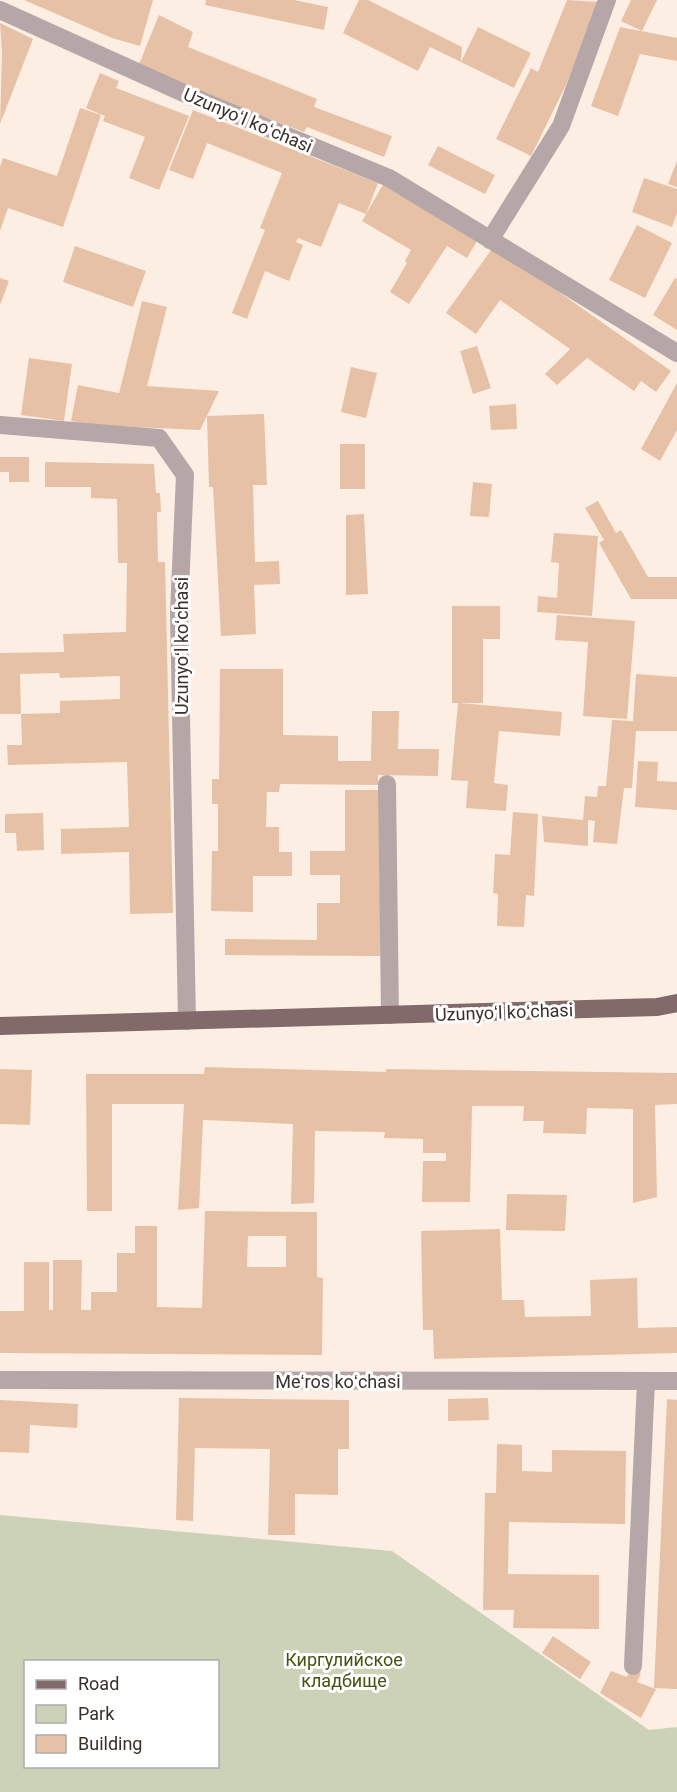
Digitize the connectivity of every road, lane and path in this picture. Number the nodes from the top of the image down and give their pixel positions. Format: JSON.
{"nodes":[{"id":1,"x":607,"y":0,"type":"edge"},
{"id":2,"x":0,"y":10,"type":"edge"},
{"id":3,"x":490,"y":240,"type":"junction"},
{"id":4,"x":677,"y":353,"type":"edge"},
{"id":5,"x":0,"y":425,"type":"edge"},
{"id":6,"x":387,"y":784,"type":"dead end"},
{"id":7,"x":677,"y":1004,"type":"edge"},
{"id":8,"x":390,"y":1015,"type":"junction"},
{"id":9,"x":187,"y":1022,"type":"junction"},
{"id":10,"x":0,"y":1026,"type":"edge"},
{"id":11,"x":0,"y":1380,"type":"edge"},
{"id":12,"x":646,"y":1381,"type":"junction"},
{"id":13,"x":677,"y":1381,"type":"edge"},
{"id":14,"x":633,"y":1666,"type":"dead end"}],
"edges":[{"from":1,"to":3,"type":"street"},
{"from":2,"to":3,"type":"street","name":"Uzunyoʻl koʻchasi"},
{"from":3,"to":4,"type":"street","name":"Uzunyoʻl koʻchasi"},
{"from":5,"to":9,"type":"street","name":"Uzunyoʻl koʻchasi"},
{"from":6,"to":8,"type":"street"},
{"from":7,"to":8,"type":"main road","name":"Uzunyoʻl koʻchasi"},
{"from":8,"to":9,"type":"main road","name":"Uzunyoʻl koʻchasi"},
{"from":9,"to":10,"type":"main road","name":"Uzunyoʻl koʻchasi"},
{"from":11,"to":12,"type":"street","name":"Meʻros koʻchasi"},
{"from":12,"to":13,"type":"street","name":"Meʻros koʻchasi"},
{"from":12,"to":14,"type":"street"}]}
